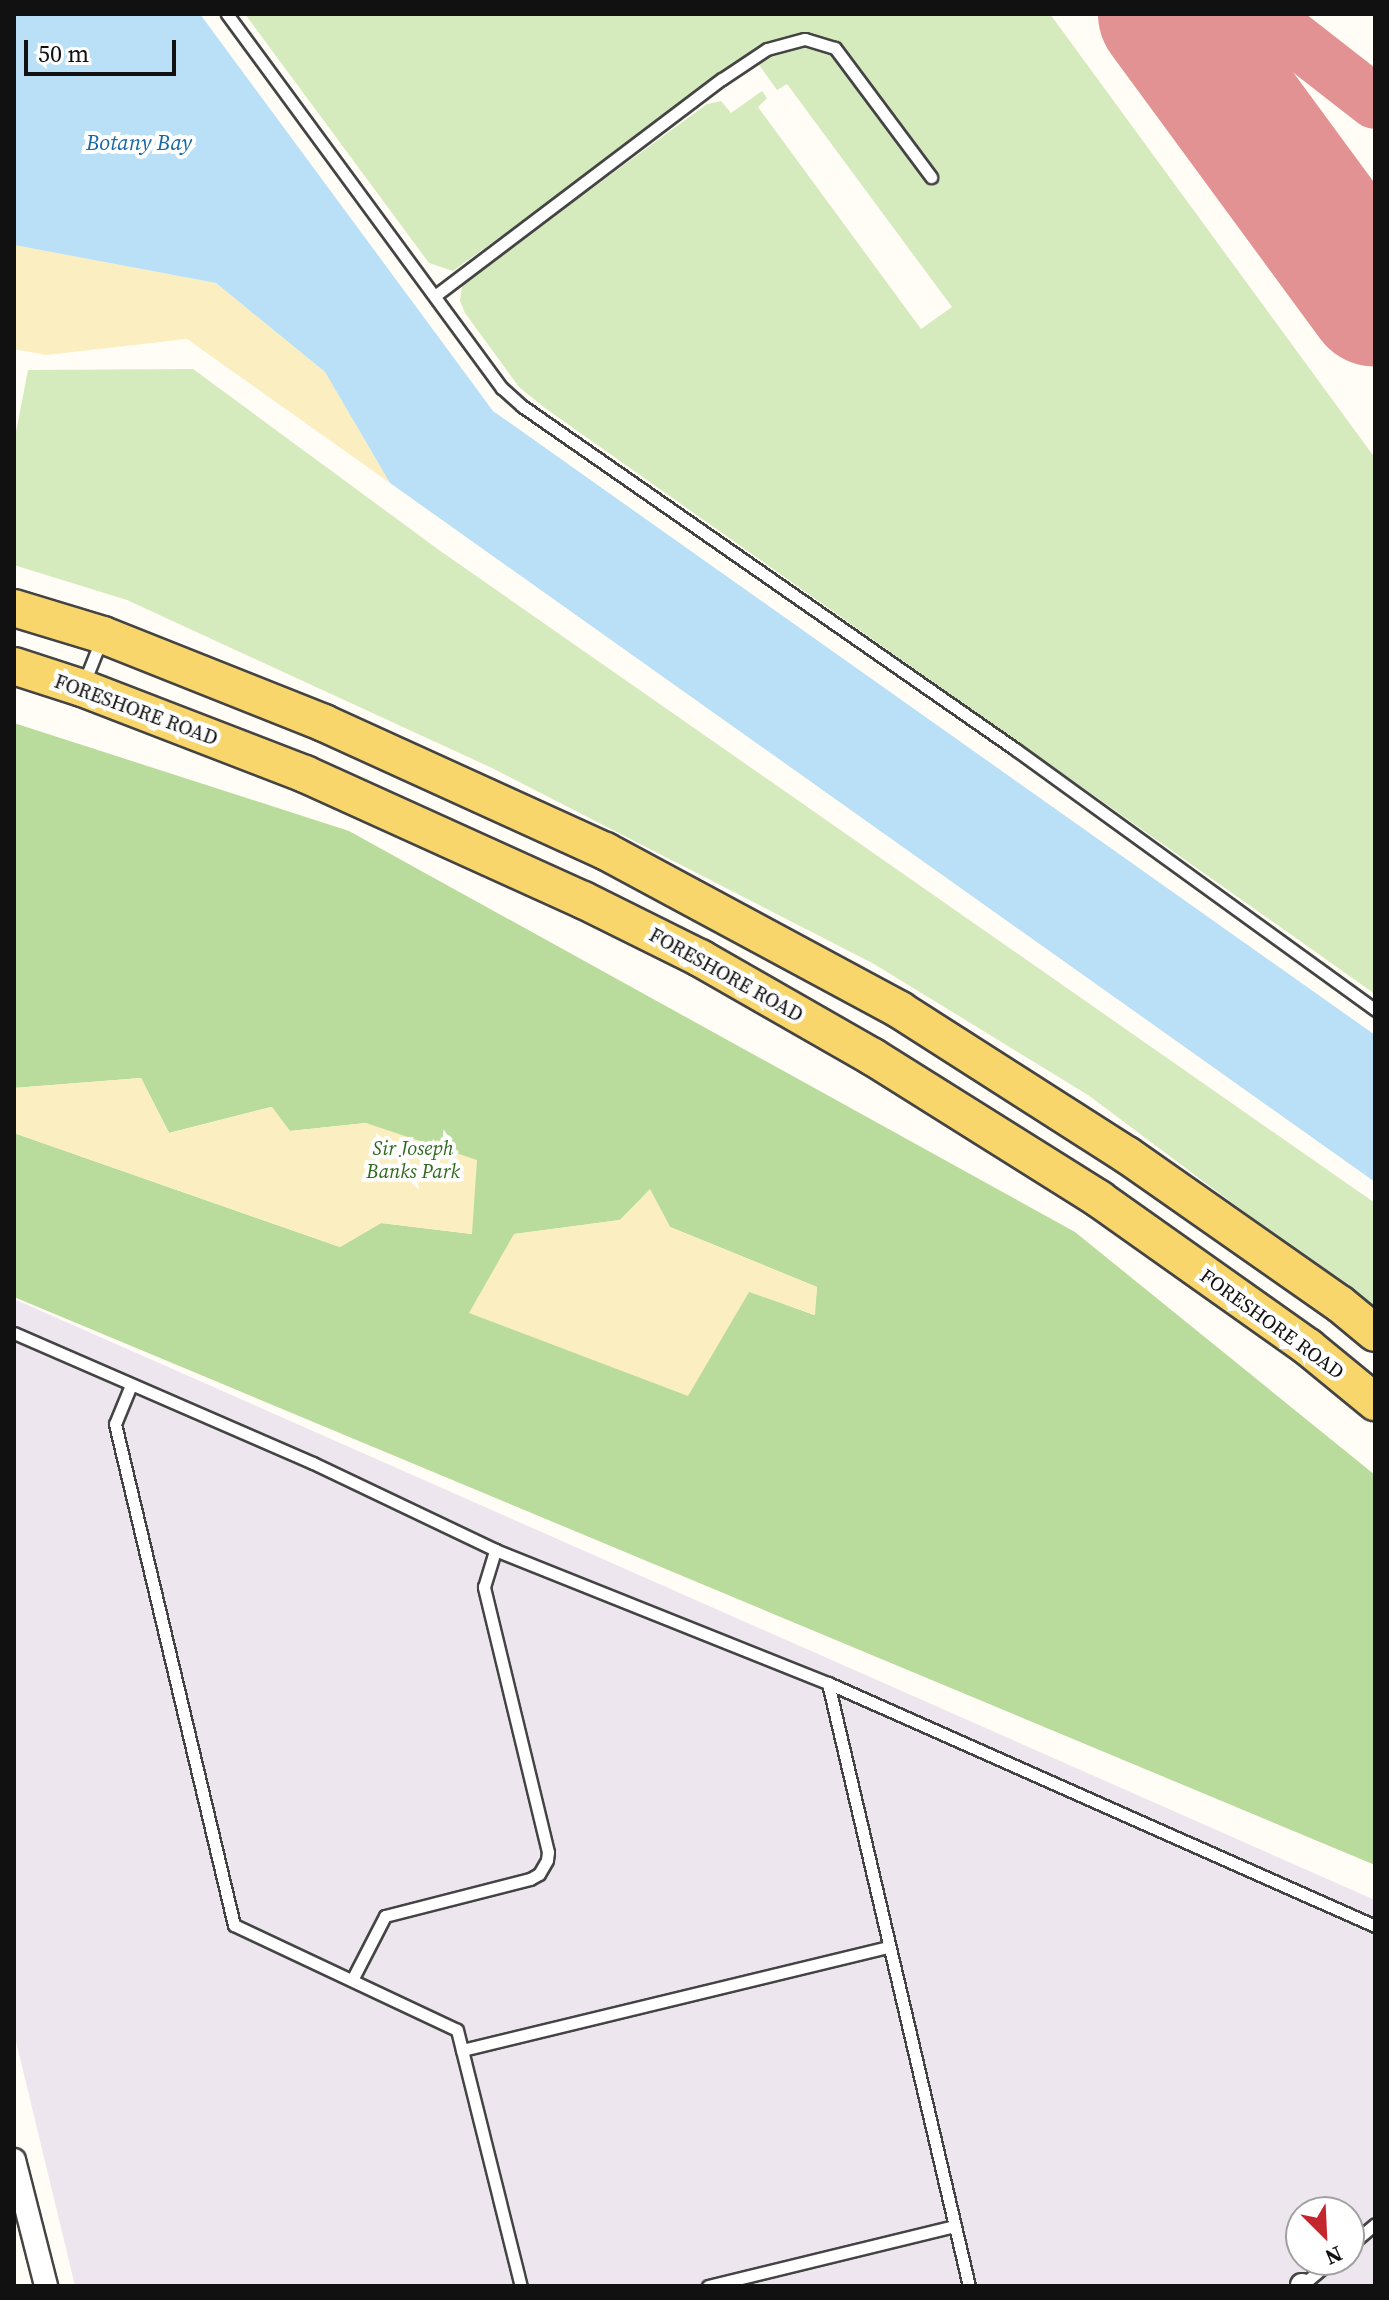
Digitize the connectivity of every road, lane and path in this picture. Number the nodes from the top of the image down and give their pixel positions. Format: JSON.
{"nodes":[{"id":1,"x":227,"y":14,"type":"edge"},
{"id":2,"x":931,"y":177,"type":"dead end"},
{"id":3,"x":436,"y":295,"type":"junction"},
{"id":4,"x":14,"y":608,"type":"edge"},
{"id":5,"x":103,"y":635,"type":"junction"},
{"id":6,"x":14,"y":666,"type":"edge"},
{"id":7,"x":82,"y":688,"type":"junction"},
{"id":8,"x":1375,"y":1010,"type":"edge"},
{"id":9,"x":14,"y":1333,"type":"edge"},
{"id":10,"x":1375,"y":1333,"type":"edge"},
{"id":11,"x":131,"y":1385,"type":"junction"},
{"id":12,"x":1375,"y":1402,"type":"edge"},
{"id":13,"x":495,"y":1550,"type":"junction"},
{"id":14,"x":828,"y":1683,"type":"junction"},
{"id":15,"x":1375,"y":1926,"type":"edge"},
{"id":16,"x":889,"y":1947,"type":"junction"},
{"id":17,"x":352,"y":1980,"type":"junction"},
{"id":18,"x":462,"y":2050,"type":"junction"},
{"id":19,"x":15,"y":2166,"type":"edge"},
{"id":20,"x":955,"y":2226,"type":"junction"},
{"id":21,"x":46,"y":2286,"type":"edge"},
{"id":22,"x":521,"y":2286,"type":"edge"},
{"id":23,"x":708,"y":2286,"type":"edge"},
{"id":24,"x":969,"y":2286,"type":"edge"}],
"edges":[{"from":1,"to":3,"type":"lane"},
{"from":2,"to":3,"type":"lane"},
{"from":3,"to":8,"type":"lane"},
{"from":4,"to":5,"type":"main road"},
{"from":5,"to":7,"type":"lane"},
{"from":5,"to":10,"type":"main road"},
{"from":6,"to":7,"type":"main road","name":"FORESHORE ROAD"},
{"from":7,"to":12,"type":"main road","name":"FORESHORE ROAD"},
{"from":9,"to":11,"type":"lane"},
{"from":11,"to":13,"type":"lane"},
{"from":11,"to":17,"type":"lane"},
{"from":13,"to":14,"type":"lane"},
{"from":13,"to":17,"type":"lane"},
{"from":14,"to":15,"type":"lane"},
{"from":14,"to":16,"type":"lane"},
{"from":16,"to":18,"type":"lane"},
{"from":16,"to":20,"type":"lane"},
{"from":17,"to":18,"type":"lane"},
{"from":18,"to":22,"type":"lane"},
{"from":19,"to":21,"type":"street"},
{"from":20,"to":23,"type":"lane"},
{"from":20,"to":24,"type":"lane"}]}
